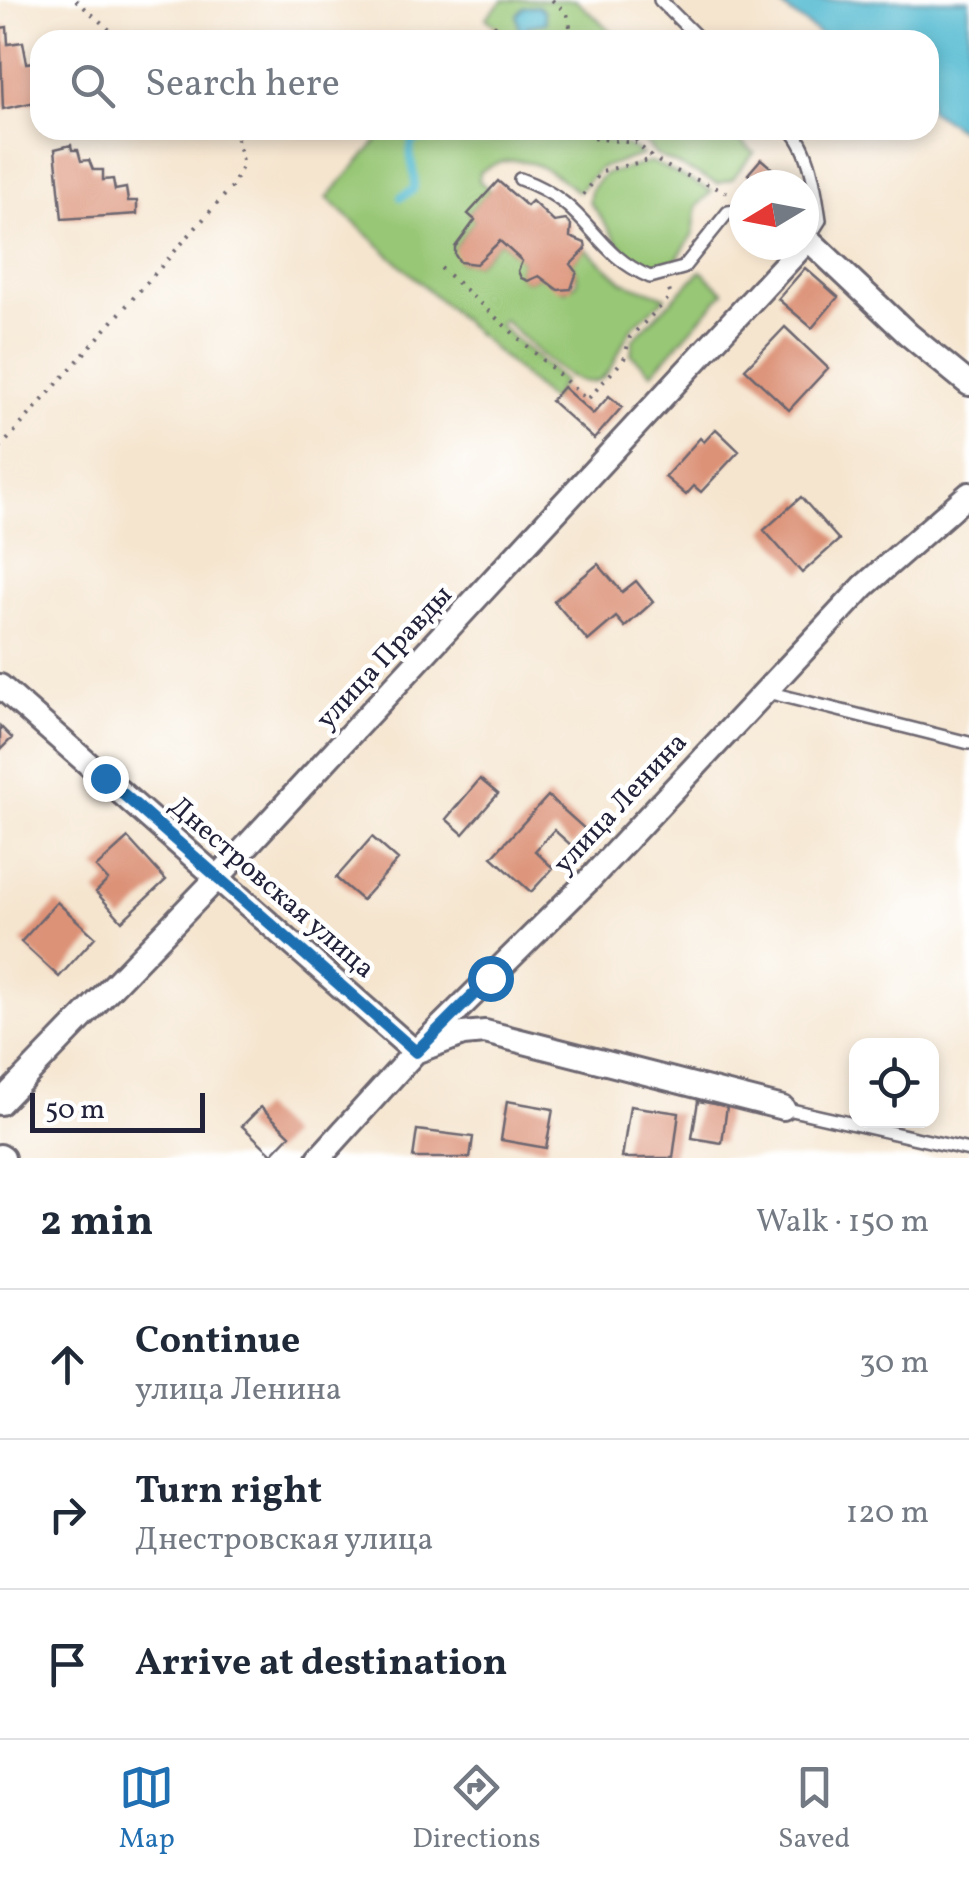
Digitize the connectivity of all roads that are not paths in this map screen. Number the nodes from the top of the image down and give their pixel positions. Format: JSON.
{"nodes":[{"id":1,"x":660,"y":0,"type":"edge"},
{"id":2,"x":690,"y":30,"type":"edge"},
{"id":3,"x":799,"y":140,"type":"edge"},
{"id":4,"x":808,"y":170,"type":"edge"},
{"id":5,"x":520,"y":179,"type":"dead end"},
{"id":6,"x":729,"y":212,"type":"edge"},
{"id":7,"x":819,"y":255,"type":"edge"},
{"id":8,"x":788,"y":260,"type":"edge"},
{"id":9,"x":969,"y":384,"type":"edge"},
{"id":10,"x":969,"y":494,"type":"edge"},
{"id":11,"x":0,"y":686,"type":"edge"},
{"id":12,"x":762,"y":691,"type":"junction"},
{"id":13,"x":969,"y":743,"type":"edge"},
{"id":14,"x":219,"y":876,"type":"junction"},
{"id":15,"x":416,"y":1052,"type":"junction"},
{"id":16,"x":0,"y":1103,"type":"edge"},
{"id":17,"x":783,"y":1108,"type":"joint"},
{"id":18,"x":969,"y":1150,"type":"edge"},
{"id":19,"x":319,"y":1158,"type":"edge"}],
"edges":[{"from":1,"to":2,"type":"lane"},
{"from":3,"to":4,"type":"lane"},
{"from":5,"to":6,"type":"lane"},
{"from":7,"to":9,"type":"street"},
{"from":8,"to":14,"type":"street","name":"улица Правды"},
{"from":10,"to":12,"type":"street","name":"улица Ленина"},
{"from":11,"to":14,"type":"street","name":"Днестровская улица"},
{"from":12,"to":13,"type":"lane"},
{"from":12,"to":15,"type":"street","name":"улица Ленина"},
{"from":14,"to":15,"type":"street","name":"Днестровская улица"},
{"from":14,"to":16,"type":"street","name":"улица Правды"},
{"from":15,"to":17,"type":"street"},
{"from":15,"to":19,"type":"street","name":"улица Ленина"},
{"from":17,"to":18,"type":"lane"}]}
